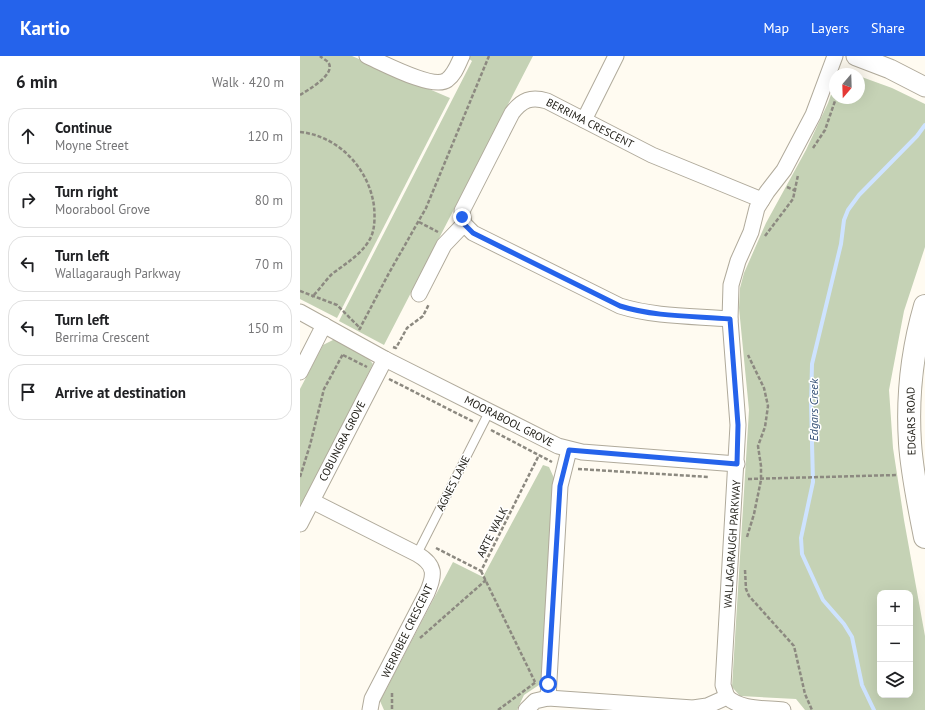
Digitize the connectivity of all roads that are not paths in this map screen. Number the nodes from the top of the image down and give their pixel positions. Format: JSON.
{"nodes":[{"id":1,"x":367,"y":56,"type":"edge"},
{"id":2,"x":462,"y":56,"type":"edge"},
{"id":3,"x":616,"y":56,"type":"edge"},
{"id":4,"x":835,"y":56,"type":"edge"},
{"id":5,"x":870,"y":58,"type":"edge"},
{"id":6,"x":925,"y":78,"type":"edge"},
{"id":7,"x":925,"y":87,"type":"edge"},
{"id":8,"x":584,"y":120,"type":"junction"},
{"id":9,"x":762,"y":200,"type":"junction"},
{"id":10,"x":464,"y":224,"type":"junction"},
{"id":11,"x":420,"y":294,"type":"dead end"},
{"id":12,"x":925,"y":306,"type":"edge"},
{"id":13,"x":300,"y":312,"type":"edge"},
{"id":14,"x":730,"y":319,"type":"junction"},
{"id":15,"x":324,"y":325,"type":"junction"},
{"id":16,"x":385,"y":359,"type":"junction"},
{"id":17,"x":300,"y":372,"type":"edge"},
{"id":18,"x":489,"y":412,"type":"junction"},
{"id":19,"x":569,"y":450,"type":"junction"},
{"id":20,"x":737,"y":464,"type":"junction"},
{"id":21,"x":312,"y":501,"type":"junction"},
{"id":22,"x":300,"y":524,"type":"edge"},
{"id":23,"x":925,"y":537,"type":"edge"},
{"id":24,"x":417,"y":554,"type":"junction"},
{"id":25,"x":727,"y":697,"type":"junction"},
{"id":26,"x":548,"y":698,"type":"junction"},
{"id":27,"x":645,"y":707,"type":"edge"},
{"id":28,"x":370,"y":710,"type":"edge"},
{"id":29,"x":526,"y":710,"type":"edge"},
{"id":30,"x":783,"y":710,"type":"edge"}],
"edges":[{"from":1,"to":2,"type":"street"},
{"from":3,"to":8,"type":"street"},
{"from":4,"to":9,"type":"street","name":"WALLAGARAUGH PARKWAY"},
{"from":5,"to":6,"type":"street"},
{"from":5,"to":7,"type":"street"},
{"from":8,"to":9,"type":"street","name":"BERRIMA CRESCENT"},
{"from":8,"to":10,"type":"street","name":"BERRIMA CRESCENT"},
{"from":9,"to":14,"type":"street","name":"WALLAGARAUGH PARKWAY"},
{"from":10,"to":11,"type":"street"},
{"from":10,"to":14,"type":"street"},
{"from":12,"to":23,"type":"main road","name":"EDGARS ROAD"},
{"from":13,"to":15,"type":"street","name":"MOORABOOL GROVE"},
{"from":14,"to":20,"type":"street","name":"WALLAGARAUGH PARKWAY"},
{"from":15,"to":16,"type":"street","name":"MOORABOOL GROVE"},
{"from":15,"to":17,"type":"street"},
{"from":16,"to":18,"type":"street","name":"MOORABOOL GROVE"},
{"from":16,"to":21,"type":"street","name":"COBUNGRA GROVE"},
{"from":18,"to":19,"type":"street","name":"MOORABOOL GROVE"},
{"from":18,"to":24,"type":"lane","name":"AGNES LANE"},
{"from":19,"to":20,"type":"street","name":"MOORABOOL GROVE"},
{"from":19,"to":26,"type":"street"},
{"from":20,"to":25,"type":"street","name":"WALLAGARAUGH PARKWAY"},
{"from":21,"to":22,"type":"street","name":"COBUNGRA GROVE"},
{"from":21,"to":24,"type":"street","name":"WERRIBEE CRESCENT"},
{"from":24,"to":28,"type":"street","name":"WERRIBEE CRESCENT"},
{"from":25,"to":27,"type":"street"},
{"from":25,"to":30,"type":"street"},
{"from":26,"to":27,"type":"street"},
{"from":26,"to":29,"type":"street"}]}
